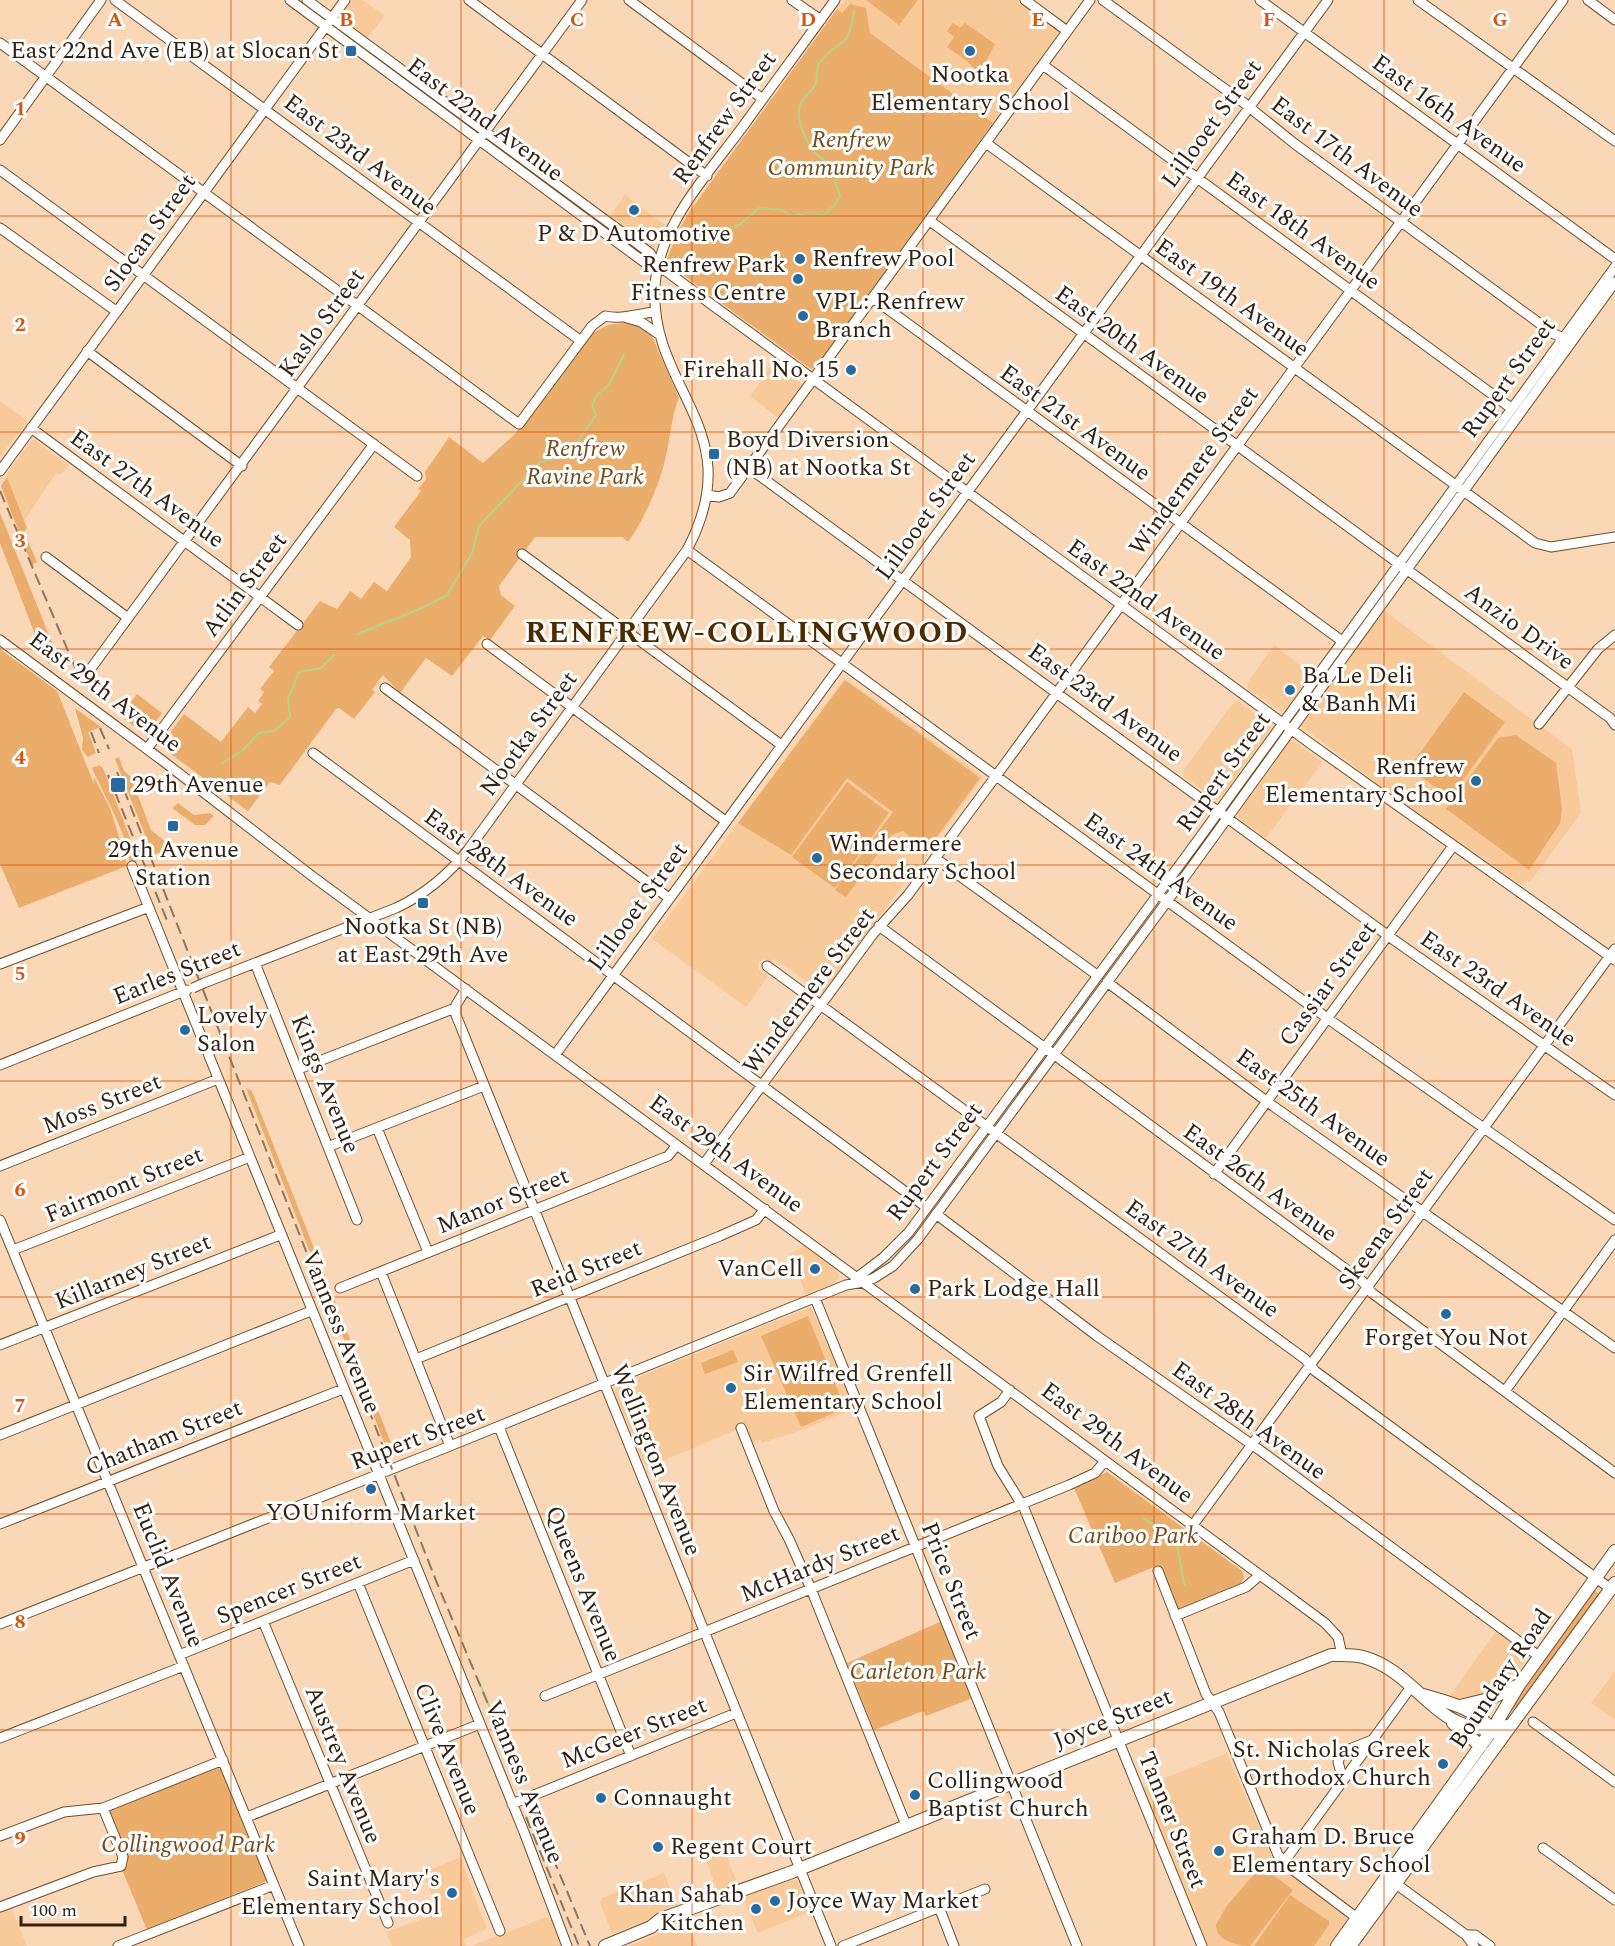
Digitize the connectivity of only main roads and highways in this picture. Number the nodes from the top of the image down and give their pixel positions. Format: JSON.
{"nodes":[{"id":1,"x":1615,"y":1551,"type":"edge"},
{"id":2,"x":1613,"y":1586,"type":"edge"},
{"id":3,"x":1519,"y":1685,"type":"junction"},
{"id":4,"x":1416,"y":1691,"type":"junction"},
{"id":5,"x":1460,"y":1706,"type":"junction"},
{"id":6,"x":1451,"y":1720,"type":"junction"},
{"id":7,"x":1511,"y":1725,"type":"junction"},
{"id":8,"x":1492,"y":1730,"type":"junction"},
{"id":9,"x":1481,"y":1746,"type":"junction"},
{"id":10,"x":1497,"y":1746,"type":"junction"},
{"id":11,"x":1391,"y":1881,"type":"junction"},
{"id":12,"x":605,"y":1946,"type":"edge"},
{"id":13,"x":1337,"y":1946,"type":"edge"},
{"id":14,"x":1350,"y":1946,"type":"edge"}],
"edges":[{"from":1,"to":3,"type":"main road","name":"Boundary Road"},
{"from":2,"to":7,"type":"main road","name":"Boundary Road"},
{"from":3,"to":5,"type":"main road"},
{"from":3,"to":8,"type":"main road","name":"Boundary Road"},
{"from":4,"to":5,"type":"main road"},
{"from":4,"to":6,"type":"main road"},
{"from":4,"to":12,"type":"main road","name":"Joyce Street"},
{"from":5,"to":8,"type":"main road"},
{"from":6,"to":8,"type":"main road"},
{"from":6,"to":9,"type":"main road"},
{"from":7,"to":8,"type":"main road"},
{"from":7,"to":10,"type":"main road","name":"Boundary Road"},
{"from":8,"to":9,"type":"main road","name":"Boundary Road"},
{"from":8,"to":10,"type":"main road"},
{"from":9,"to":11,"type":"main road","name":"Boundary Road"},
{"from":10,"to":11,"type":"main road","name":"Boundary Road"},
{"from":11,"to":13,"type":"main road","name":"Boundary Road"},
{"from":11,"to":14,"type":"main road","name":"Boundary Road"}]}
